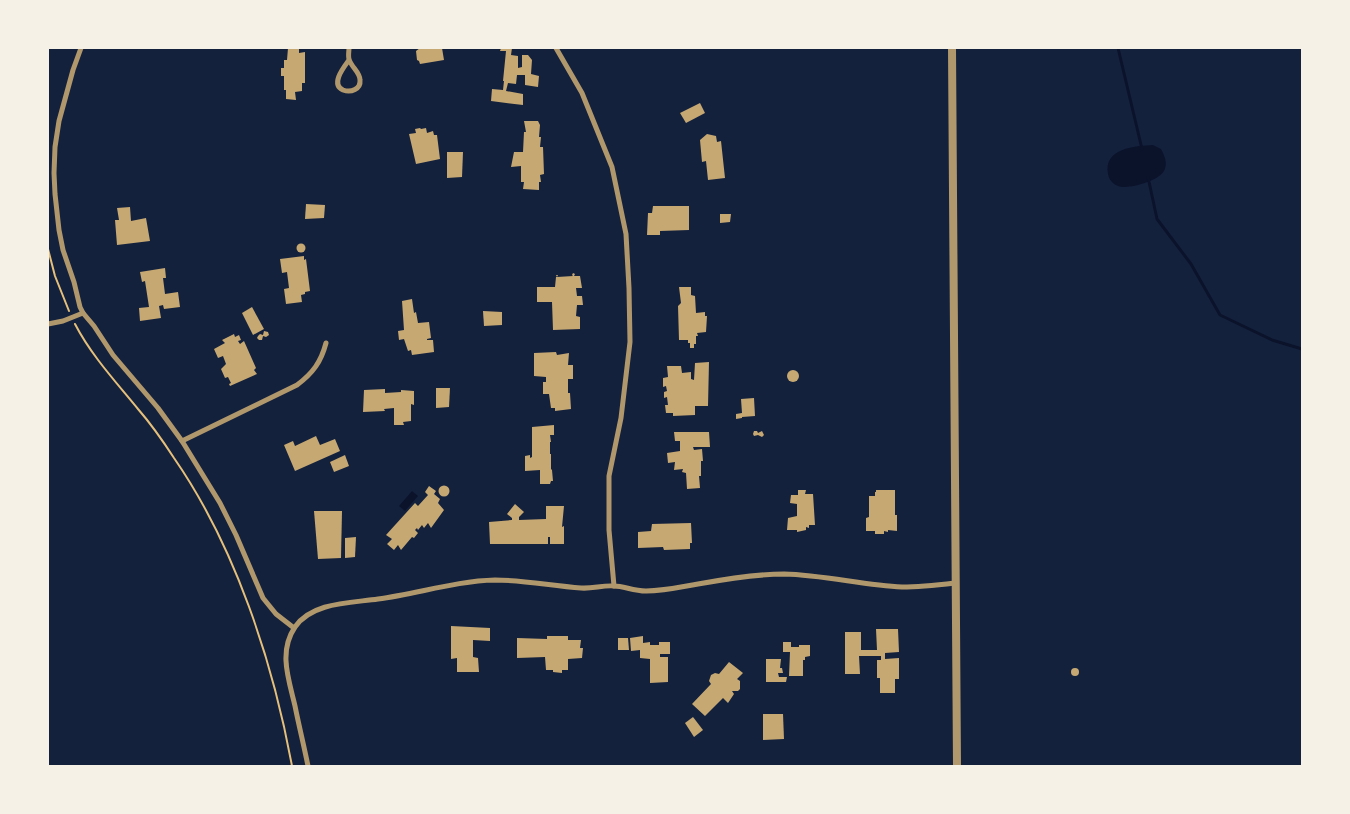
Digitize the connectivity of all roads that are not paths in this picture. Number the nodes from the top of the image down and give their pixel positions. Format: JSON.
{"nodes":[{"id":1,"x":81,"y":48,"type":"edge"},
{"id":2,"x":349,"y":48,"type":"edge"},
{"id":3,"x":556,"y":48,"type":"edge"},
{"id":4,"x":952,"y":48,"type":"edge"},
{"id":5,"x":349,"y":60,"type":"junction"},
{"id":6,"x":82,"y":313,"type":"junction"},
{"id":7,"x":48,"y":324,"type":"edge"},
{"id":8,"x":326,"y":343,"type":"dead end"},
{"id":9,"x":182,"y":441,"type":"junction"},
{"id":10,"x":955,"y":583,"type":"junction"},
{"id":11,"x":614,"y":586,"type":"junction"},
{"id":12,"x":294,"y":628,"type":"junction"},
{"id":13,"x":308,"y":766,"type":"edge"},
{"id":14,"x":957,"y":766,"type":"edge"}],
"edges":[{"from":1,"to":6,"type":"street"},
{"from":2,"to":5,"type":"street"},
{"from":3,"to":11,"type":"street"},
{"from":4,"to":10,"type":"street"},
{"from":5,"to":5,"type":"street"},
{"from":6,"to":7,"type":"street"},
{"from":6,"to":9,"type":"street"},
{"from":8,"to":9,"type":"street"},
{"from":9,"to":12,"type":"street"},
{"from":10,"to":11,"type":"street"},
{"from":10,"to":14,"type":"street"},
{"from":11,"to":12,"type":"street"},
{"from":12,"to":13,"type":"street"}]}
